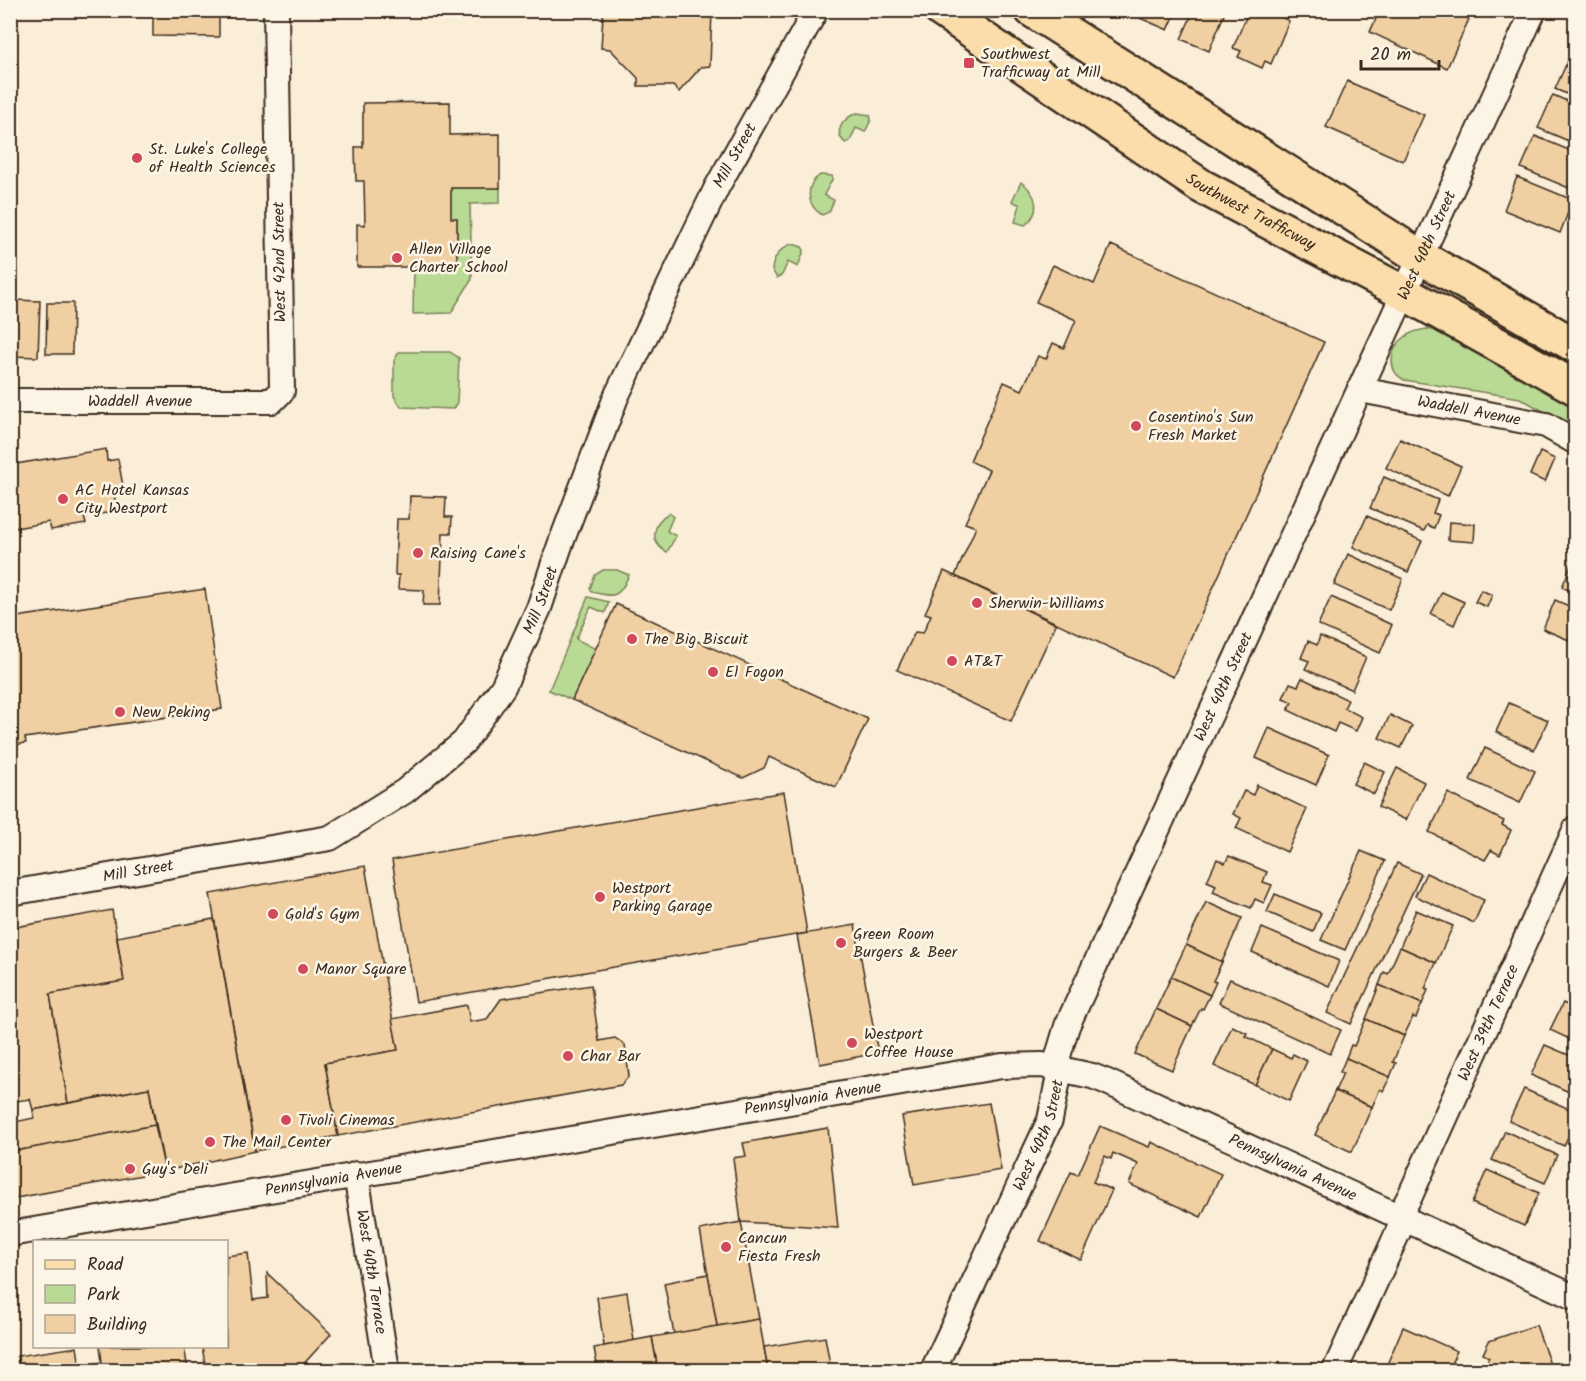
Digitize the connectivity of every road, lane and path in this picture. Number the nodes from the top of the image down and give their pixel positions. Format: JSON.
{"nodes":[{"id":1,"x":276,"y":10,"type":"edge"},
{"id":2,"x":816,"y":10,"type":"edge"},
{"id":3,"x":941,"y":10,"type":"edge"},
{"id":4,"x":1032,"y":10,"type":"edge"},
{"id":5,"x":1534,"y":10,"type":"edge"},
{"id":6,"x":1422,"y":258,"type":"junction"},
{"id":7,"x":1406,"y":294,"type":"junction"},
{"id":8,"x":1575,"y":346,"type":"edge"},
{"id":9,"x":1575,"y":388,"type":"edge"},
{"id":10,"x":1360,"y":390,"type":"junction"},
{"id":11,"x":10,"y":401,"type":"edge"},
{"id":12,"x":272,"y":401,"type":"joint"},
{"id":13,"x":1575,"y":442,"type":"edge"},
{"id":14,"x":1575,"y":828,"type":"edge"},
{"id":15,"x":10,"y":893,"type":"edge"},
{"id":16,"x":1060,"y":1070,"type":"junction"},
{"id":17,"x":356,"y":1174,"type":"junction"},
{"id":18,"x":1402,"y":1218,"type":"junction"},
{"id":19,"x":10,"y":1234,"type":"edge"},
{"id":20,"x":1575,"y":1298,"type":"edge"},
{"id":21,"x":387,"y":1371,"type":"edge"},
{"id":22,"x":933,"y":1371,"type":"edge"},
{"id":23,"x":1335,"y":1371,"type":"edge"}],
"edges":[{"from":1,"to":12,"type":"street","name":"West 42nd Street"},
{"from":2,"to":15,"type":"street","name":"Mill Street"},
{"from":3,"to":7,"type":"main road","name":"Southwest Trafficway"},
{"from":4,"to":6,"type":"main road"},
{"from":5,"to":6,"type":"street","name":"West 40th Street"},
{"from":6,"to":7,"type":"street","name":"West 40th Street"},
{"from":6,"to":8,"type":"main road"},
{"from":7,"to":9,"type":"main road","name":"Southwest Trafficway"},
{"from":7,"to":10,"type":"street","name":"West 40th Street"},
{"from":10,"to":13,"type":"street","name":"Waddell Avenue"},
{"from":10,"to":16,"type":"street","name":"West 40th Street"},
{"from":11,"to":12,"type":"street","name":"Waddell Avenue"},
{"from":14,"to":18,"type":"street","name":"West 39th Terrace"},
{"from":16,"to":17,"type":"street","name":"Pennsylvania Avenue"},
{"from":16,"to":18,"type":"street","name":"Pennsylvania Avenue"},
{"from":16,"to":22,"type":"street","name":"West 40th Street"},
{"from":17,"to":19,"type":"street","name":"Pennsylvania Avenue"},
{"from":17,"to":21,"type":"street","name":"West 40th Terrace"},
{"from":18,"to":20,"type":"street","name":"Pennsylvania Avenue"},
{"from":18,"to":23,"type":"street","name":"West 39th Terrace"}]}
